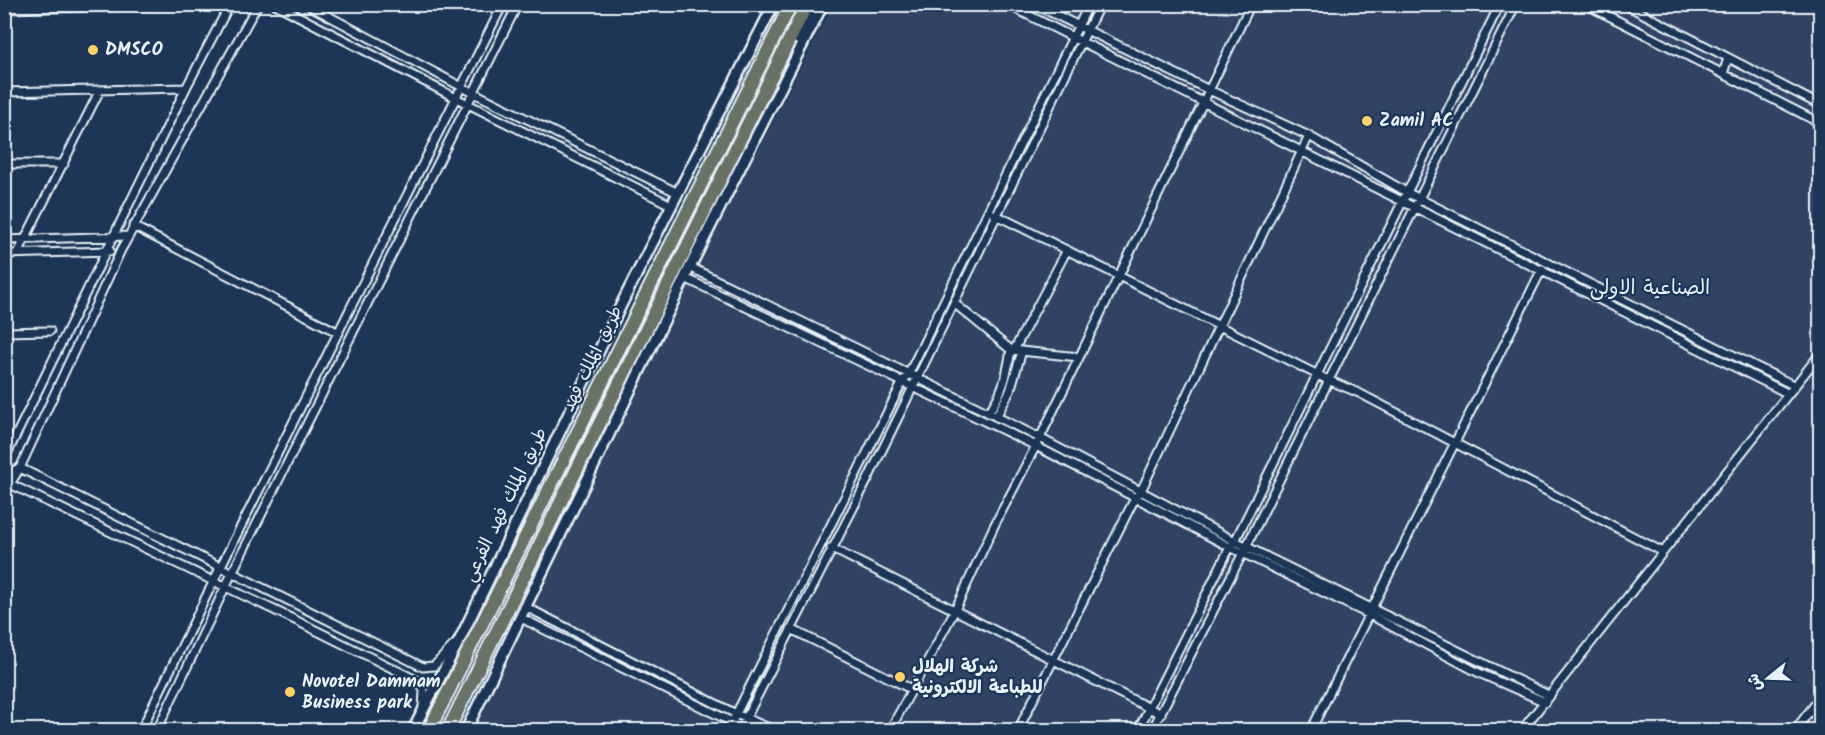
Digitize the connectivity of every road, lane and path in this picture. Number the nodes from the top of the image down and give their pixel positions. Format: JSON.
{"nodes":[{"id":1,"x":258,"y":4,"type":"edge"},
{"id":2,"x":275,"y":4,"type":"edge"},
{"id":3,"x":306,"y":4,"type":"edge"},
{"id":4,"x":503,"y":4,"type":"edge"},
{"id":5,"x":518,"y":4,"type":"edge"},
{"id":6,"x":774,"y":4,"type":"edge"},
{"id":7,"x":780,"y":4,"type":"edge"},
{"id":8,"x":791,"y":4,"type":"edge"},
{"id":9,"x":808,"y":4,"type":"edge"},
{"id":10,"x":823,"y":4,"type":"edge"},
{"id":11,"x":1006,"y":4,"type":"edge"},
{"id":12,"x":1034,"y":4,"type":"edge"},
{"id":13,"x":1089,"y":4,"type":"edge"},
{"id":14,"x":1100,"y":4,"type":"edge"},
{"id":15,"x":1251,"y":4,"type":"edge"},
{"id":16,"x":1500,"y":4,"type":"edge"},
{"id":17,"x":1516,"y":4,"type":"edge"},
{"id":18,"x":1585,"y":4,"type":"edge"},
{"id":19,"x":1624,"y":4,"type":"edge"},
{"id":20,"x":230,"y":5,"type":"edge"},
{"id":21,"x":4,"y":9,"type":"edge"},
{"id":22,"x":1078,"y":27,"type":"junction"},
{"id":23,"x":1088,"y":29,"type":"junction"},
{"id":24,"x":1072,"y":37,"type":"junction"},
{"id":25,"x":1082,"y":41,"type":"junction"},
{"id":26,"x":1141,"y":56,"type":"junction"},
{"id":27,"x":1728,"y":58,"type":"junction"},
{"id":28,"x":745,"y":64,"type":"junction"},
{"id":29,"x":1135,"y":68,"type":"junction"},
{"id":30,"x":1723,"y":74,"type":"junction"},
{"id":31,"x":462,"y":87,"type":"junction"},
{"id":32,"x":186,"y":88,"type":"junction"},
{"id":33,"x":100,"y":90,"type":"junction"},
{"id":34,"x":1209,"y":90,"type":"junction"},
{"id":35,"x":474,"y":91,"type":"junction"},
{"id":36,"x":4,"y":92,"type":"edge"},
{"id":37,"x":456,"y":98,"type":"junction"},
{"id":38,"x":1203,"y":102,"type":"junction"},
{"id":39,"x":467,"y":103,"type":"junction"},
{"id":40,"x":1821,"y":105,"type":"edge"},
{"id":41,"x":770,"y":112,"type":"junction"},
{"id":42,"x":1821,"y":123,"type":"edge"},
{"id":43,"x":1309,"y":136,"type":"junction"},
{"id":44,"x":1301,"y":151,"type":"junction"},
{"id":45,"x":4,"y":164,"type":"edge"},
{"id":46,"x":64,"y":164,"type":"junction"},
{"id":47,"x":1408,"y":192,"type":"junction"},
{"id":48,"x":678,"y":193,"type":"junction"},
{"id":49,"x":1419,"y":198,"type":"junction"},
{"id":50,"x":1404,"y":202,"type":"junction"},
{"id":51,"x":671,"y":205,"type":"junction"},
{"id":52,"x":1415,"y":207,"type":"junction"},
{"id":53,"x":988,"y":212,"type":"junction"},
{"id":54,"x":997,"y":215,"type":"junction"},
{"id":55,"x":133,"y":226,"type":"junction"},
{"id":56,"x":115,"y":236,"type":"junction"},
{"id":57,"x":128,"y":236,"type":"junction"},
{"id":58,"x":24,"y":239,"type":"junction"},
{"id":59,"x":4,"y":240,"type":"edge"},
{"id":60,"x":121,"y":250,"type":"junction"},
{"id":61,"x":1067,"y":250,"type":"junction"},
{"id":62,"x":108,"y":251,"type":"junction"},
{"id":63,"x":18,"y":253,"type":"junction"},
{"id":64,"x":4,"y":254,"type":"edge"},
{"id":65,"x":1545,"y":261,"type":"junction"},
{"id":66,"x":690,"y":267,"type":"junction"},
{"id":67,"x":1541,"y":270,"type":"junction"},
{"id":68,"x":1118,"y":275,"type":"junction"},
{"id":69,"x":685,"y":278,"type":"junction"},
{"id":70,"x":954,"y":303,"type":"junction"},
{"id":71,"x":807,"y":325,"type":"junction"},
{"id":72,"x":1220,"y":326,"type":"junction"},
{"id":73,"x":50,"y":331,"type":"dead end"},
{"id":74,"x":4,"y":332,"type":"edge"},
{"id":75,"x":339,"y":333,"type":"junction"},
{"id":76,"x":803,"y":334,"type":"junction"},
{"id":77,"x":1016,"y":350,"type":"junction"},
{"id":78,"x":1821,"y":354,"type":"edge"},
{"id":79,"x":1079,"y":357,"type":"junction"},
{"id":80,"x":1317,"y":374,"type":"junction"},
{"id":81,"x":908,"y":375,"type":"junction"},
{"id":82,"x":917,"y":378,"type":"junction"},
{"id":83,"x":1328,"y":380,"type":"junction"},
{"id":84,"x":903,"y":381,"type":"junction"},
{"id":85,"x":912,"y":385,"type":"junction"},
{"id":86,"x":1795,"y":386,"type":"junction"},
{"id":87,"x":1788,"y":394,"type":"junction"},
{"id":88,"x":988,"y":413,"type":"junction"},
{"id":89,"x":996,"y":417,"type":"junction"},
{"id":90,"x":1040,"y":438,"type":"junction"},
{"id":91,"x":1454,"y":444,"type":"junction"},
{"id":92,"x":1034,"y":445,"type":"junction"},
{"id":93,"x":4,"y":460,"type":"edge"},
{"id":94,"x":20,"y":468,"type":"junction"},
{"id":95,"x":4,"y":474,"type":"edge"},
{"id":96,"x":7,"y":485,"type":"edge"},
{"id":97,"x":1141,"y":491,"type":"junction"},
{"id":98,"x":4,"y":494,"type":"edge"},
{"id":99,"x":1136,"y":498,"type":"junction"},
{"id":100,"x":1235,"y":541,"type":"junction"},
{"id":101,"x":822,"y":544,"type":"junction"},
{"id":102,"x":1248,"y":545,"type":"junction"},
{"id":103,"x":1230,"y":548,"type":"junction"},
{"id":104,"x":832,"y":549,"type":"junction"},
{"id":105,"x":1242,"y":552,"type":"junction"},
{"id":106,"x":1663,"y":552,"type":"junction"},
{"id":107,"x":220,"y":568,"type":"junction"},
{"id":108,"x":232,"y":573,"type":"junction"},
{"id":109,"x":214,"y":582,"type":"junction"},
{"id":110,"x":227,"y":588,"type":"junction"},
{"id":111,"x":526,"y":607,"type":"junction"},
{"id":112,"x":1373,"y":608,"type":"junction"},
{"id":113,"x":955,"y":610,"type":"junction"},
{"id":114,"x":1368,"y":614,"type":"junction"},
{"id":115,"x":521,"y":618,"type":"junction"},
{"id":116,"x":792,"y":629,"type":"junction"},
{"id":117,"x":460,"y":639,"type":"junction"},
{"id":118,"x":627,"y":658,"type":"junction"},
{"id":119,"x":1053,"y":661,"type":"junction"},
{"id":120,"x":622,"y":668,"type":"junction"},
{"id":121,"x":911,"y":689,"type":"junction"},
{"id":122,"x":1550,"y":696,"type":"junction"},
{"id":123,"x":1821,"y":698,"type":"edge"},
{"id":124,"x":1545,"y":702,"type":"junction"},
{"id":125,"x":1149,"y":707,"type":"junction"},
{"id":126,"x":422,"y":712,"type":"junction"},
{"id":127,"x":736,"y":714,"type":"junction"},
{"id":128,"x":1161,"y":714,"type":"junction"},
{"id":129,"x":746,"y":717,"type":"junction"},
{"id":130,"x":732,"y":723,"type":"junction"},
{"id":131,"x":141,"y":730,"type":"edge"},
{"id":132,"x":157,"y":730,"type":"edge"},
{"id":133,"x":413,"y":730,"type":"edge"},
{"id":134,"x":429,"y":730,"type":"edge"},
{"id":135,"x":448,"y":730,"type":"edge"},
{"id":136,"x":466,"y":730,"type":"edge"},
{"id":137,"x":728,"y":730,"type":"edge"},
{"id":138,"x":744,"y":730,"type":"edge"},
{"id":139,"x":774,"y":730,"type":"edge"},
{"id":140,"x":890,"y":730,"type":"edge"},
{"id":141,"x":1018,"y":730,"type":"edge"},
{"id":142,"x":1138,"y":730,"type":"edge"},
{"id":143,"x":1152,"y":730,"type":"edge"},
{"id":144,"x":1311,"y":730,"type":"edge"},
{"id":145,"x":1522,"y":730,"type":"edge"},
{"id":146,"x":1796,"y":730,"type":"edge"}],
"edges":[{"from":1,"to":55,"type":"street"},
{"from":2,"to":37,"type":"street"},
{"from":3,"to":31,"type":"street"},
{"from":4,"to":31,"type":"street"},
{"from":5,"to":35,"type":"street"},
{"from":6,"to":28,"type":"main road","name":"طريق الملك فهد الفرعي"},
{"from":7,"to":28,"type":"main road"},
{"from":8,"to":134,"type":"highway","name":"طريق الملك فهد"},
{"from":9,"to":41,"type":"main road"},
{"from":9,"to":135,"type":"highway","name":"طريق الملك فهد"},
{"from":10,"to":41,"type":"main road"},
{"from":11,"to":24,"type":"street"},
{"from":12,"to":22,"type":"street"},
{"from":13,"to":22,"type":"street"},
{"from":14,"to":23,"type":"street"},
{"from":15,"to":34,"type":"street"},
{"from":16,"to":47,"type":"street"},
{"from":17,"to":49,"type":"street"},
{"from":18,"to":30,"type":"street"},
{"from":19,"to":27,"type":"street"},
{"from":20,"to":21,"type":"street"},
{"from":20,"to":32,"type":"street"},
{"from":22,"to":23,"type":"street"},
{"from":22,"to":24,"type":"street"},
{"from":23,"to":25,"type":"street"},
{"from":23,"to":26,"type":"street"},
{"from":24,"to":25,"type":"street"},
{"from":24,"to":53,"type":"street"},
{"from":25,"to":29,"type":"street"},
{"from":25,"to":54,"type":"street"},
{"from":26,"to":29,"type":"street"},
{"from":26,"to":34,"type":"street"},
{"from":27,"to":30,"type":"street"},
{"from":27,"to":40,"type":"street"},
{"from":28,"to":48,"type":"main road","name":"طريق الملك فهد الفرعي"},
{"from":29,"to":38,"type":"street"},
{"from":30,"to":42,"type":"street"},
{"from":31,"to":35,"type":"street"},
{"from":31,"to":37,"type":"street"},
{"from":32,"to":33,"type":"street"},
{"from":32,"to":56,"type":"street"},
{"from":33,"to":36,"type":"street"},
{"from":33,"to":46,"type":"street"},
{"from":34,"to":38,"type":"street"},
{"from":34,"to":43,"type":"street"},
{"from":35,"to":39,"type":"street"},
{"from":35,"to":48,"type":"street"},
{"from":37,"to":39,"type":"street"},
{"from":37,"to":75,"type":"street"},
{"from":38,"to":44,"type":"street"},
{"from":38,"to":68,"type":"street"},
{"from":39,"to":51,"type":"street"},
{"from":39,"to":108,"type":"street"},
{"from":41,"to":66,"type":"main road"},
{"from":43,"to":44,"type":"street"},
{"from":43,"to":47,"type":"street"},
{"from":44,"to":50,"type":"street"},
{"from":44,"to":72,"type":"street"},
{"from":45,"to":46,"type":"street"},
{"from":46,"to":58,"type":"street"},
{"from":47,"to":49,"type":"street"},
{"from":47,"to":50,"type":"street"},
{"from":48,"to":51,"type":"main road","name":"طريق الملك فهد الفرعي"},
{"from":49,"to":52,"type":"street"},
{"from":49,"to":65,"type":"street"},
{"from":50,"to":52,"type":"street"},
{"from":50,"to":80,"type":"street"},
{"from":51,"to":117,"type":"main road","name":"طريق الملك فهد الفرعي"},
{"from":52,"to":67,"type":"street"},
{"from":52,"to":83,"type":"street"},
{"from":53,"to":54,"type":"street"},
{"from":53,"to":81,"type":"street"},
{"from":54,"to":61,"type":"street"},
{"from":54,"to":70,"type":"street"},
{"from":55,"to":57,"type":"street"},
{"from":55,"to":75,"type":"street"},
{"from":56,"to":57,"type":"street"},
{"from":56,"to":58,"type":"street"},
{"from":56,"to":62,"type":"street"},
{"from":57,"to":60,"type":"street"},
{"from":58,"to":59,"type":"street"},
{"from":58,"to":63,"type":"street"},
{"from":60,"to":62,"type":"street"},
{"from":60,"to":94,"type":"street"},
{"from":61,"to":68,"type":"street"},
{"from":61,"to":77,"type":"street"},
{"from":62,"to":63,"type":"street"},
{"from":62,"to":93,"type":"street"},
{"from":63,"to":64,"type":"street"},
{"from":65,"to":67,"type":"street"},
{"from":65,"to":86,"type":"street"},
{"from":66,"to":69,"type":"main road"},
{"from":66,"to":71,"type":"street"},
{"from":67,"to":87,"type":"street"},
{"from":67,"to":91,"type":"street"},
{"from":68,"to":72,"type":"street"},
{"from":68,"to":79,"type":"street"},
{"from":69,"to":76,"type":"street"},
{"from":69,"to":111,"type":"main road"},
{"from":70,"to":77,"type":"street"},
{"from":70,"to":82,"type":"street"},
{"from":71,"to":76,"type":"street"},
{"from":71,"to":81,"type":"street"},
{"from":72,"to":80,"type":"street"},
{"from":72,"to":97,"type":"street"},
{"from":73,"to":74,"type":"street"},
{"from":75,"to":107,"type":"street"},
{"from":76,"to":84,"type":"street"},
{"from":77,"to":79,"type":"street"},
{"from":77,"to":88,"type":"street"},
{"from":77,"to":89,"type":"street"},
{"from":78,"to":86,"type":"street"},
{"from":79,"to":90,"type":"street"},
{"from":80,"to":83,"type":"street"},
{"from":80,"to":100,"type":"street"},
{"from":81,"to":82,"type":"street"},
{"from":81,"to":84,"type":"street"},
{"from":82,"to":85,"type":"street"},
{"from":82,"to":88,"type":"street"},
{"from":83,"to":91,"type":"street"},
{"from":83,"to":102,"type":"street"},
{"from":84,"to":85,"type":"street"},
{"from":84,"to":101,"type":"street"},
{"from":85,"to":92,"type":"street"},
{"from":85,"to":104,"type":"street"},
{"from":86,"to":87,"type":"street"},
{"from":87,"to":106,"type":"street"},
{"from":88,"to":89,"type":"street"},
{"from":89,"to":90,"type":"street"},
{"from":90,"to":92,"type":"street"},
{"from":90,"to":97,"type":"street"},
{"from":91,"to":106,"type":"street"},
{"from":91,"to":112,"type":"street"},
{"from":92,"to":99,"type":"street"},
{"from":92,"to":113,"type":"street"},
{"from":94,"to":95,"type":"street"},
{"from":94,"to":96,"type":"street"},
{"from":94,"to":107,"type":"street"},
{"from":96,"to":98,"type":"street"},
{"from":96,"to":109,"type":"street"},
{"from":97,"to":99,"type":"street"},
{"from":97,"to":100,"type":"street"},
{"from":99,"to":103,"type":"street"},
{"from":99,"to":119,"type":"street"},
{"from":100,"to":102,"type":"street"},
{"from":100,"to":103,"type":"street"},
{"from":101,"to":104,"type":"street"},
{"from":101,"to":127,"type":"street"},
{"from":102,"to":105,"type":"street"},
{"from":102,"to":112,"type":"street"},
{"from":103,"to":105,"type":"street"},
{"from":103,"to":125,"type":"street"},
{"from":104,"to":113,"type":"street"},
{"from":104,"to":116,"type":"street"},
{"from":105,"to":114,"type":"street"},
{"from":105,"to":128,"type":"street"},
{"from":106,"to":122,"type":"street"},
{"from":107,"to":108,"type":"street"},
{"from":107,"to":109,"type":"street"},
{"from":108,"to":110,"type":"street"},
{"from":108,"to":117,"type":"street"},
{"from":109,"to":110,"type":"street"},
{"from":109,"to":131,"type":"street"},
{"from":110,"to":126,"type":"street"},
{"from":110,"to":132,"type":"street"},
{"from":111,"to":115,"type":"main road"},
{"from":111,"to":118,"type":"street"},
{"from":112,"to":114,"type":"street"},
{"from":112,"to":122,"type":"street"},
{"from":113,"to":119,"type":"street"},
{"from":113,"to":121,"type":"street"},
{"from":114,"to":124,"type":"street"},
{"from":114,"to":144,"type":"street"},
{"from":115,"to":120,"type":"street"},
{"from":115,"to":136,"type":"main road"},
{"from":116,"to":121,"type":"street"},
{"from":116,"to":129,"type":"street"},
{"from":117,"to":126,"type":"main road","name":"طريق الملك فهد الفرعي"},
{"from":118,"to":120,"type":"street"},
{"from":118,"to":127,"type":"street"},
{"from":119,"to":125,"type":"street"},
{"from":119,"to":141,"type":"street"},
{"from":120,"to":130,"type":"street"},
{"from":121,"to":140,"type":"street"},
{"from":122,"to":124,"type":"street"},
{"from":123,"to":146,"type":"street"},
{"from":124,"to":145,"type":"street"},
{"from":125,"to":128,"type":"street"},
{"from":125,"to":142,"type":"street"},
{"from":126,"to":133,"type":"main road","name":"طريق الملك فهد الفرعي"},
{"from":127,"to":129,"type":"street"},
{"from":127,"to":130,"type":"street"},
{"from":128,"to":143,"type":"street"},
{"from":129,"to":138,"type":"street"},
{"from":129,"to":139,"type":"street"},
{"from":130,"to":137,"type":"street"},
{"from":130,"to":138,"type":"street"}]}
